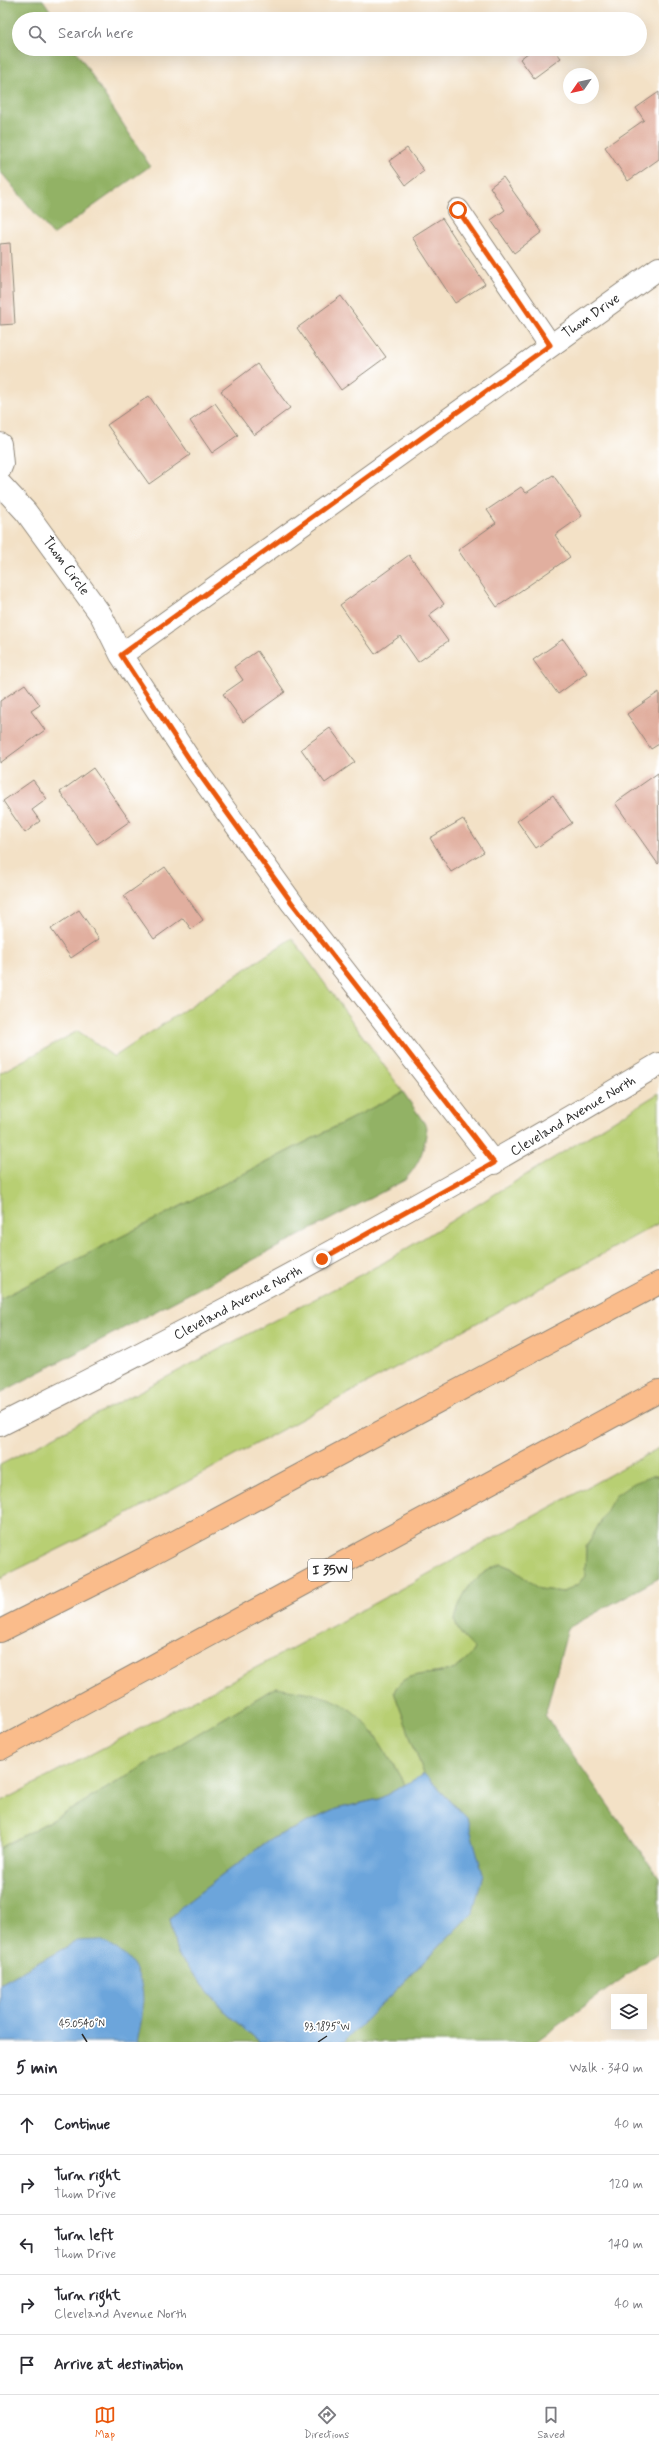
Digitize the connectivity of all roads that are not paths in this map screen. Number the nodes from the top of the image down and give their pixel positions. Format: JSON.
{"nodes":[{"id":1,"x":458,"y":210,"type":"dead end"},
{"id":2,"x":659,"y":268,"type":"edge"},
{"id":3,"x":550,"y":345,"type":"junction"},
{"id":4,"x":0,"y":444,"type":"edge"},
{"id":5,"x":0,"y":469,"type":"edge"},
{"id":6,"x":0,"y":484,"type":"edge"},
{"id":7,"x":121,"y":655,"type":"junction"},
{"id":8,"x":659,"y":1064,"type":"edge"},
{"id":9,"x":494,"y":1163,"type":"junction"},
{"id":10,"x":659,"y":1283,"type":"edge"},
{"id":11,"x":659,"y":1391,"type":"edge"},
{"id":12,"x":0,"y":1425,"type":"edge"},
{"id":13,"x":0,"y":1631,"type":"edge"},
{"id":14,"x":0,"y":1749,"type":"edge"}],
"edges":[{"from":1,"to":3,"type":"street"},
{"from":2,"to":3,"type":"street","name":"Thom Drive"},
{"from":3,"to":7,"type":"street","name":"Thom Drive"},
{"from":4,"to":5,"type":"street"},
{"from":6,"to":7,"type":"street","name":"Thom Circle"},
{"from":7,"to":9,"type":"street"},
{"from":8,"to":9,"type":"street","name":"Cleveland Avenue North"},
{"from":9,"to":12,"type":"street","name":"Cleveland Avenue North"},
{"from":10,"to":13,"type":"highway"},
{"from":11,"to":14,"type":"highway","number":"I 35W"}]}
